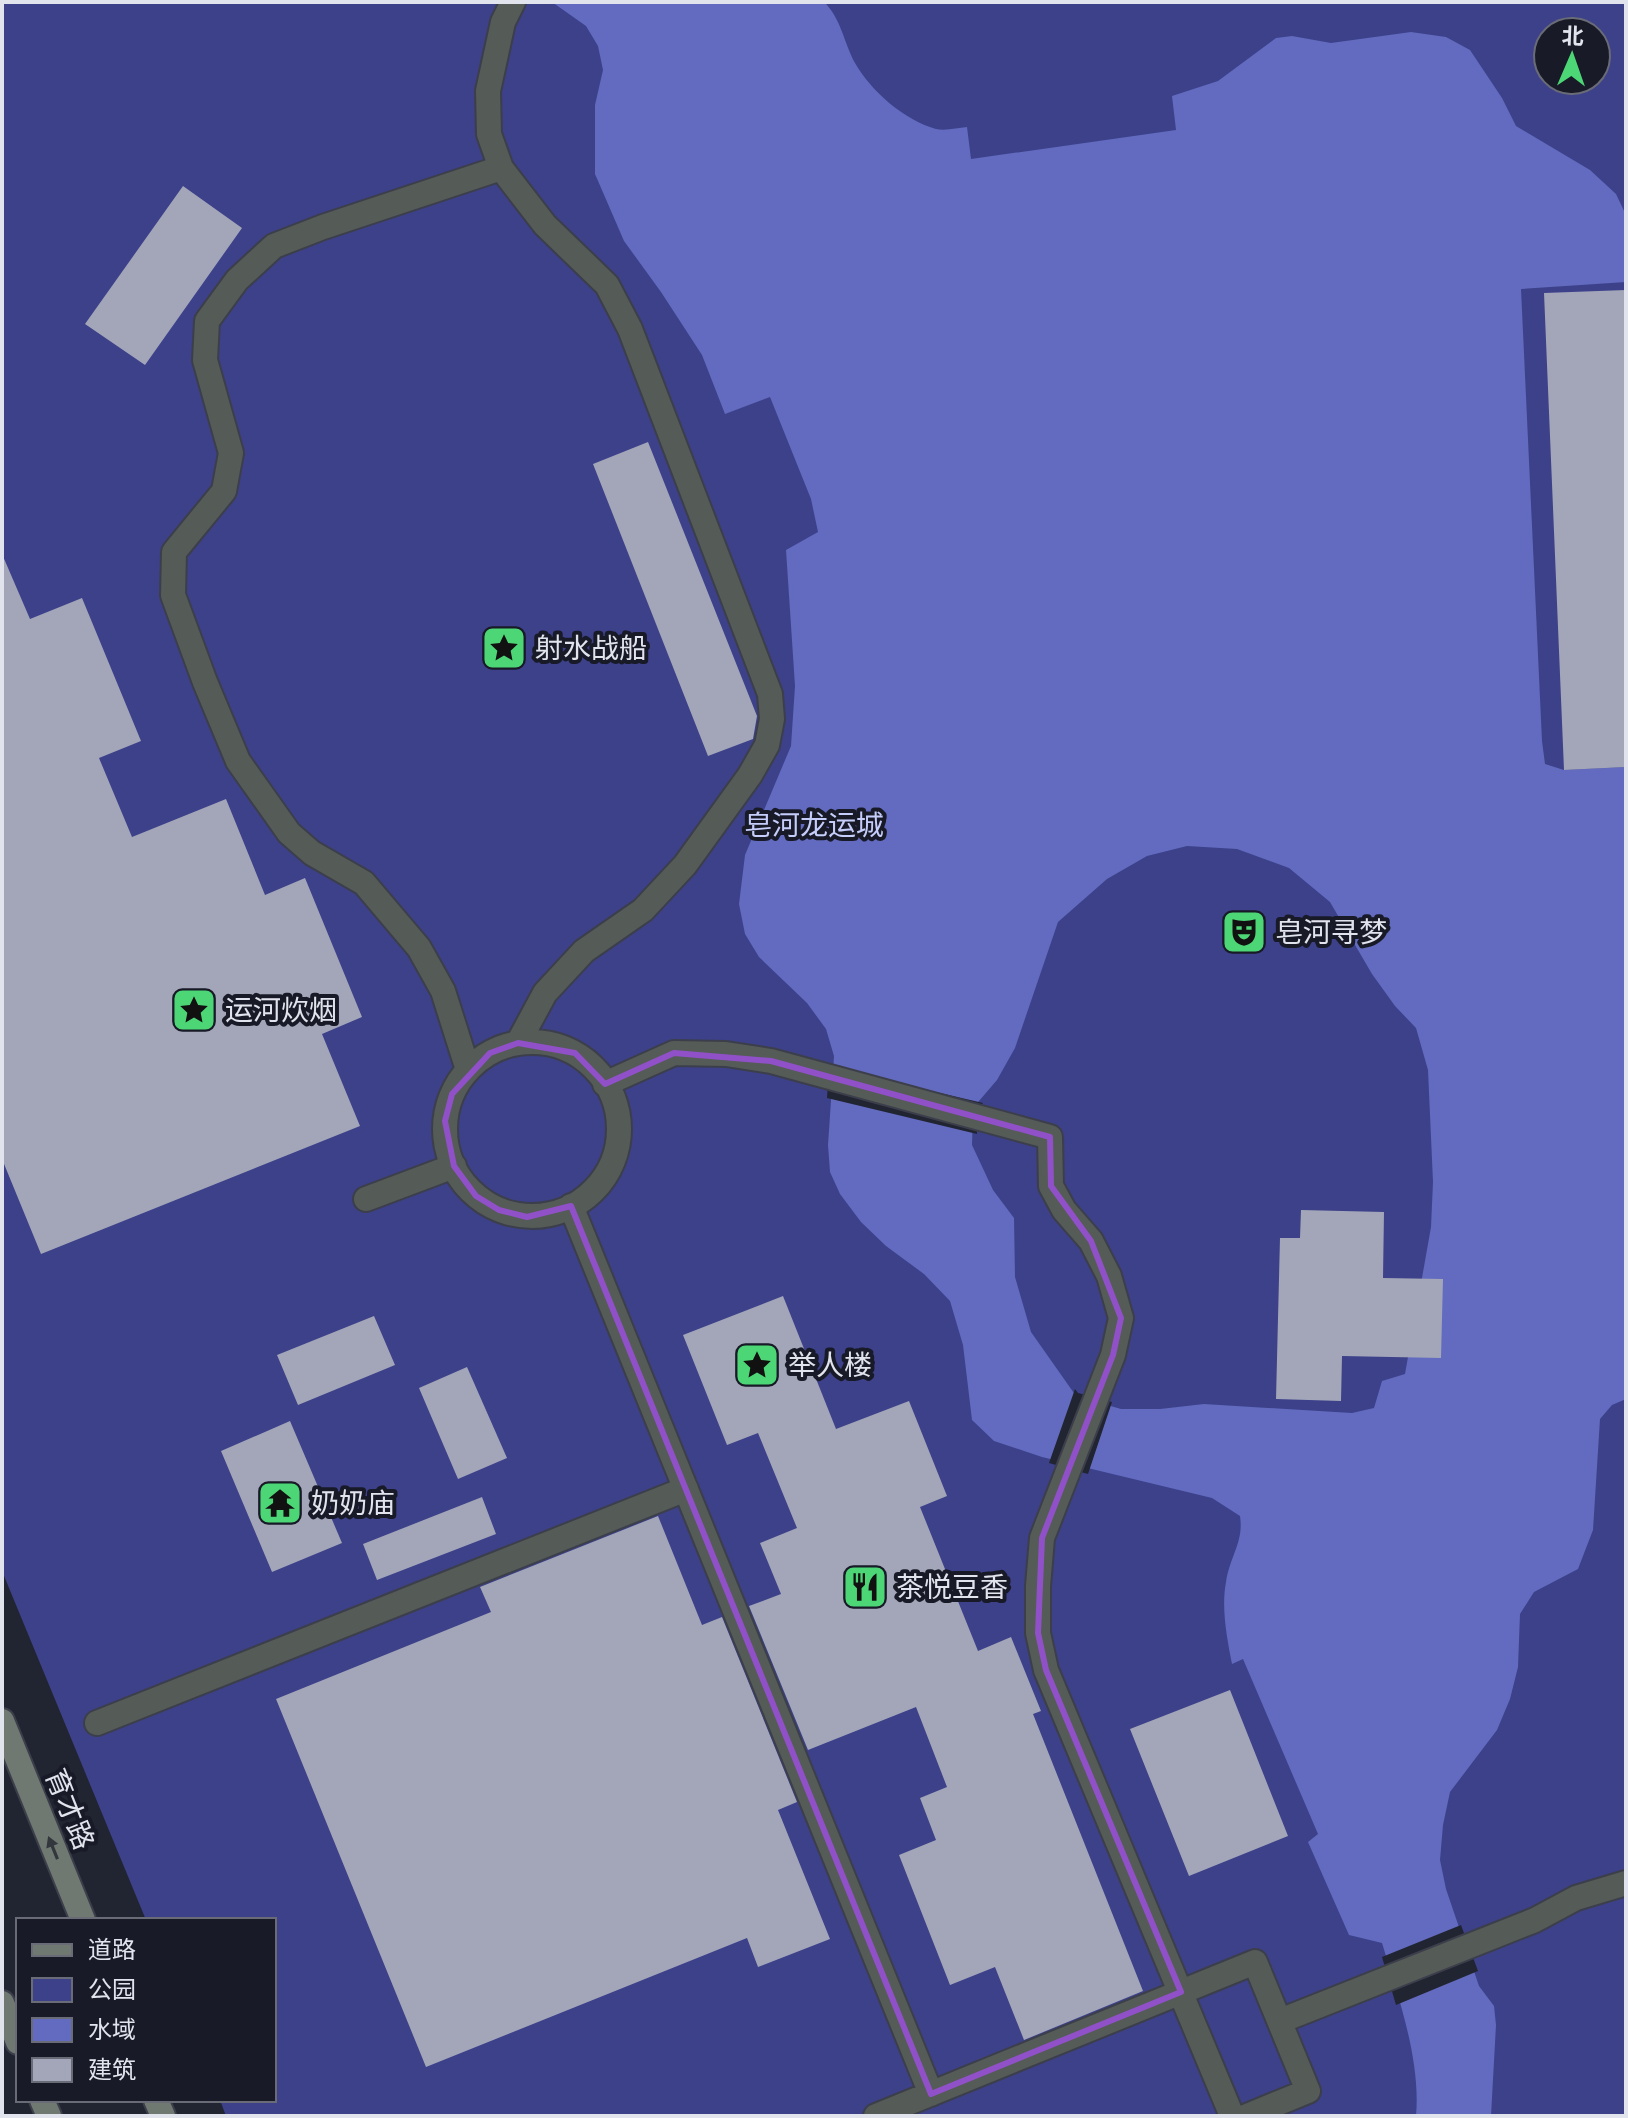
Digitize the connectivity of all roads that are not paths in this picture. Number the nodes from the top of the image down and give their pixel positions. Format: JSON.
{"nodes":[{"id":1,"x":513,"y":2,"type":"edge"},
{"id":2,"x":501,"y":168,"type":"junction"},
{"id":3,"x":518,"y":1043,"type":"junction"},
{"id":4,"x":468,"y":1070,"type":"junction"},
{"id":5,"x":605,"y":1084,"type":"junction"},
{"id":6,"x":454,"y":1166,"type":"junction"},
{"id":7,"x":366,"y":1199,"type":"dead end"},
{"id":8,"x":571,"y":1206,"type":"junction"},
{"id":9,"x":686,"y":1489,"type":"junction"},
{"id":10,"x":2,"y":1721,"type":"edge"},
{"id":11,"x":97,"y":1723,"type":"dead end"},
{"id":12,"x":1626,"y":1883,"type":"edge"},
{"id":13,"x":82,"y":1918,"type":"edge"},
{"id":14,"x":1181,"y":1992,"type":"junction"},
{"id":15,"x":2,"y":2003,"type":"edge"},
{"id":16,"x":1280,"y":2021,"type":"junction"},
{"id":17,"x":16,"y":2037,"type":"edge"},
{"id":18,"x":931,"y":2094,"type":"junction"},
{"id":19,"x":876,"y":2116,"type":"edge"},
{"id":20,"x":1232,"y":2116,"type":"edge"},
{"id":21,"x":1247,"y":2116,"type":"edge"}],
"edges":[{"from":1,"to":2,"type":"street"},
{"from":2,"to":3,"type":"street"},
{"from":2,"to":4,"type":"street"},
{"from":3,"to":4,"type":"street"},
{"from":3,"to":5,"type":"street"},
{"from":4,"to":6,"type":"street"},
{"from":5,"to":8,"type":"street"},
{"from":5,"to":14,"type":"street"},
{"from":6,"to":7,"type":"street"},
{"from":6,"to":8,"type":"street"},
{"from":8,"to":9,"type":"street"},
{"from":9,"to":11,"type":"street"},
{"from":9,"to":18,"type":"street"},
{"from":13,"to":10,"type":"street","name":"育才路","one_way":true},
{"from":12,"to":16,"type":"street"},
{"from":14,"to":16,"type":"street"},
{"from":14,"to":18,"type":"street"},
{"from":14,"to":20,"type":"street"},
{"from":15,"to":17,"type":"street"},
{"from":16,"to":21,"type":"street"},
{"from":18,"to":19,"type":"street"}]}
